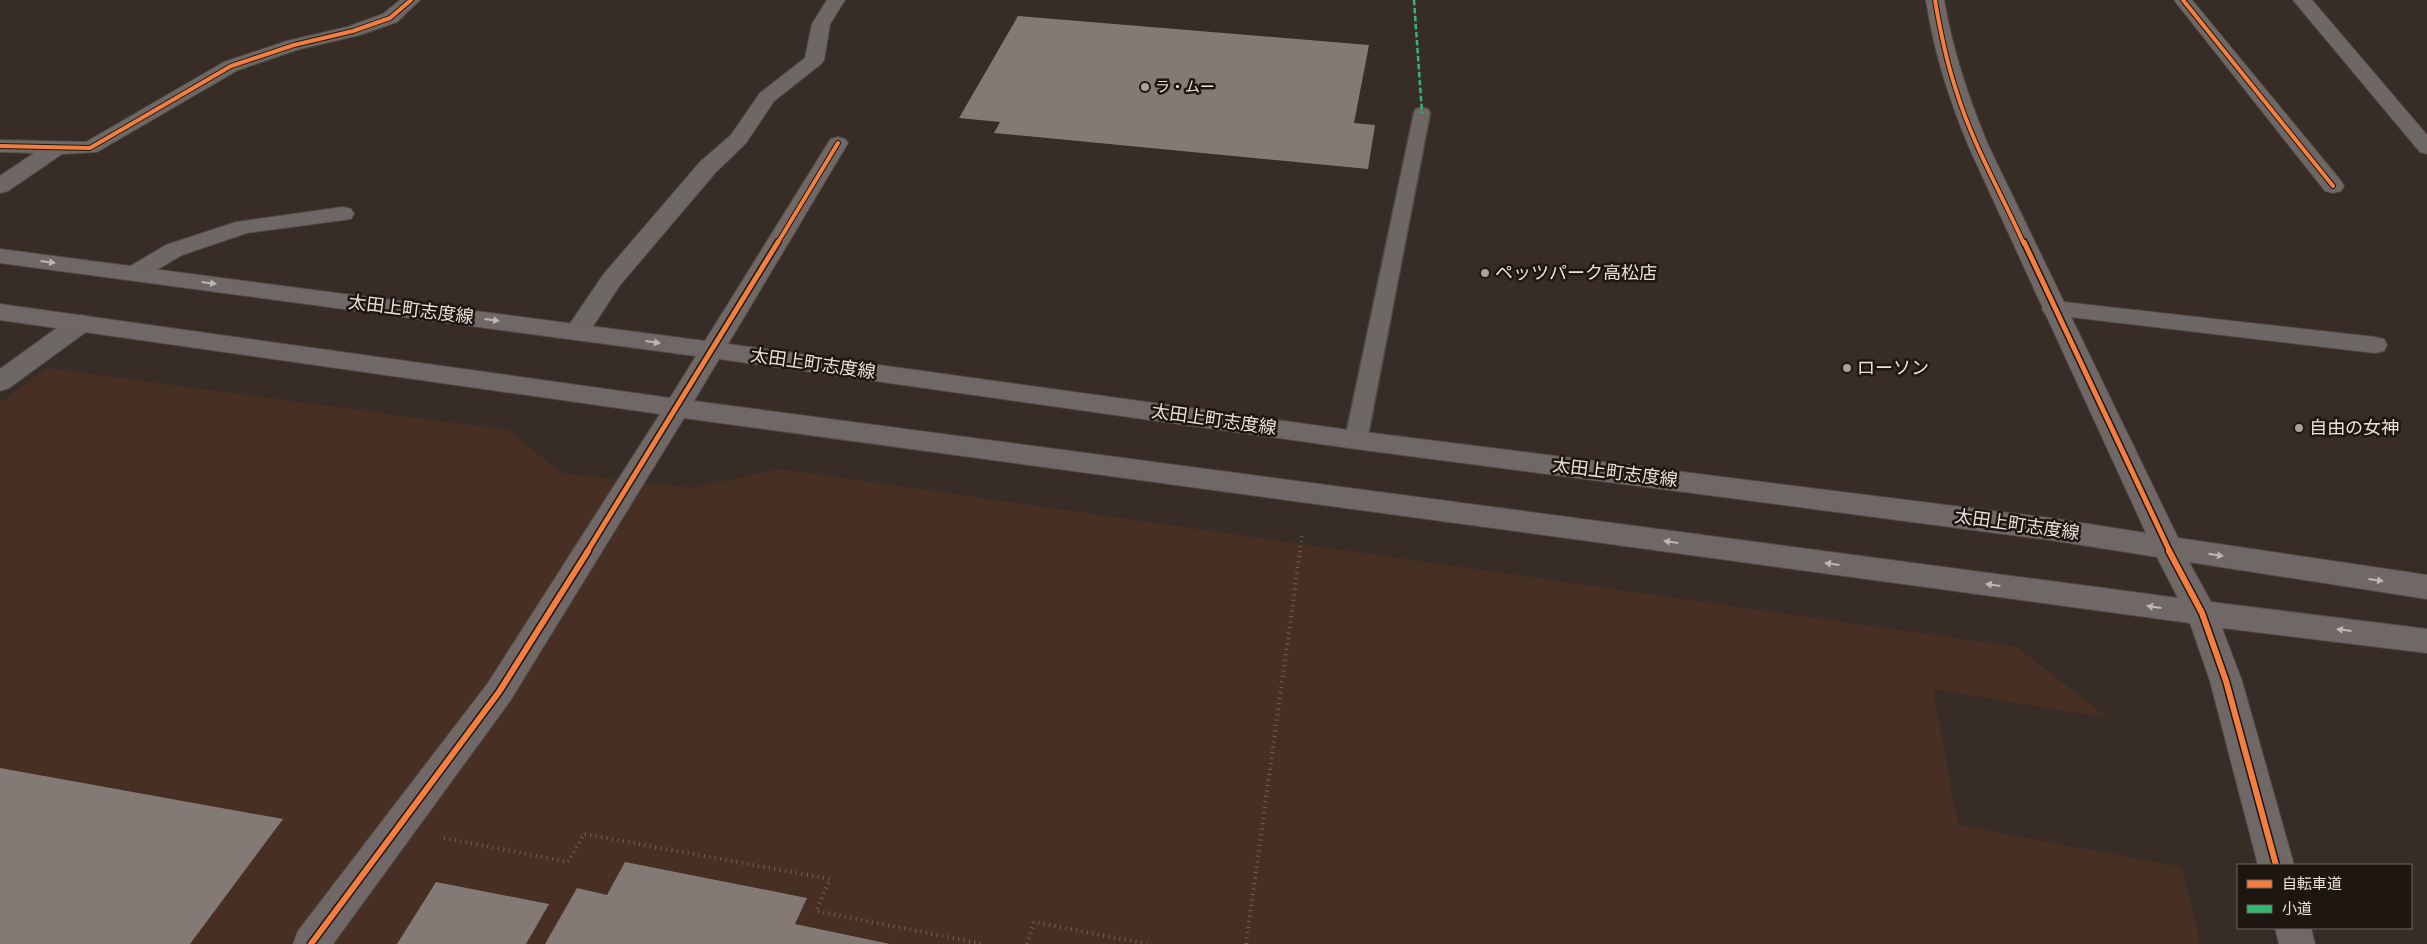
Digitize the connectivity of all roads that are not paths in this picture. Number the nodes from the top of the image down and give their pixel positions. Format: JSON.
{"nodes":[{"id":1,"x":412,"y":0,"type":"edge"},
{"id":2,"x":836,"y":0,"type":"edge"},
{"id":3,"x":1935,"y":0,"type":"edge"},
{"id":4,"x":2183,"y":0,"type":"edge"},
{"id":5,"x":2302,"y":0,"type":"edge"},
{"id":6,"x":1422,"y":114,"type":"dead end"},
{"id":7,"x":838,"y":143,"type":"dead end"},
{"id":8,"x":0,"y":146,"type":"edge"},
{"id":9,"x":56,"y":148,"type":"junction"},
{"id":10,"x":2427,"y":148,"type":"edge"},
{"id":11,"x":0,"y":186,"type":"edge"},
{"id":12,"x":2333,"y":186,"type":"dead end"},
{"id":13,"x":343,"y":214,"type":"dead end"},
{"id":14,"x":0,"y":256,"type":"edge"},
{"id":15,"x":135,"y":273,"type":"junction"},
{"id":16,"x":2054,"y":309,"type":"junction"},
{"id":17,"x":0,"y":312,"type":"edge"},
{"id":18,"x":81,"y":323,"type":"junction"},
{"id":19,"x":577,"y":331,"type":"junction"},
{"id":20,"x":2375,"y":345,"type":"dead end"},
{"id":21,"x":712,"y":350,"type":"junction"},
{"id":22,"x":0,"y":382,"type":"edge"},
{"id":23,"x":677,"y":408,"type":"junction"},
{"id":24,"x":1356,"y":440,"type":"junction"},
{"id":25,"x":2168,"y":548,"type":"junction"},
{"id":26,"x":2427,"y":586,"type":"edge"},
{"id":27,"x":2202,"y":614,"type":"junction"},
{"id":28,"x":2427,"y":641,"type":"edge"},
{"id":29,"x":2276,"y":864,"type":"edge"},
{"id":30,"x":2293,"y":929,"type":"edge"},
{"id":31,"x":311,"y":944,"type":"edge"},
{"id":32,"x":2297,"y":944,"type":"edge"}],
"edges":[{"from":1,"to":9,"type":"street"},
{"from":2,"to":19,"type":"street"},
{"from":3,"to":16,"type":"main road"},
{"from":4,"to":12,"type":"street"},
{"from":5,"to":10,"type":"street"},
{"from":6,"to":24,"type":"lane"},
{"from":7,"to":21,"type":"main road"},
{"from":8,"to":9,"type":"street"},
{"from":9,"to":11,"type":"street"},
{"from":13,"to":15,"type":"street"},
{"from":14,"to":15,"type":"main road","name":"太田上町志度線","one_way":true},
{"from":15,"to":19,"type":"main road","name":"太田上町志度線","one_way":true},
{"from":16,"to":20,"type":"street"},
{"from":16,"to":25,"type":"main road"},
{"from":17,"to":18,"type":"main road"},
{"from":18,"to":22,"type":"street"},
{"from":18,"to":23,"type":"main road"},
{"from":19,"to":21,"type":"main road","name":"太田上町志度線","one_way":true},
{"from":21,"to":23,"type":"main road"},
{"from":21,"to":24,"type":"main road","name":"太田上町志度線"},
{"from":27,"to":23,"type":"main road","one_way":true},
{"from":23,"to":31,"type":"main road"},
{"from":24,"to":25,"type":"main road","name":"太田上町志度線"},
{"from":25,"to":26,"type":"main road","name":"太田上町志度線","one_way":true},
{"from":25,"to":27,"type":"main road"},
{"from":28,"to":27,"type":"main road","one_way":true},
{"from":27,"to":29,"type":"main road"},
{"from":30,"to":32,"type":"main road"}]}
